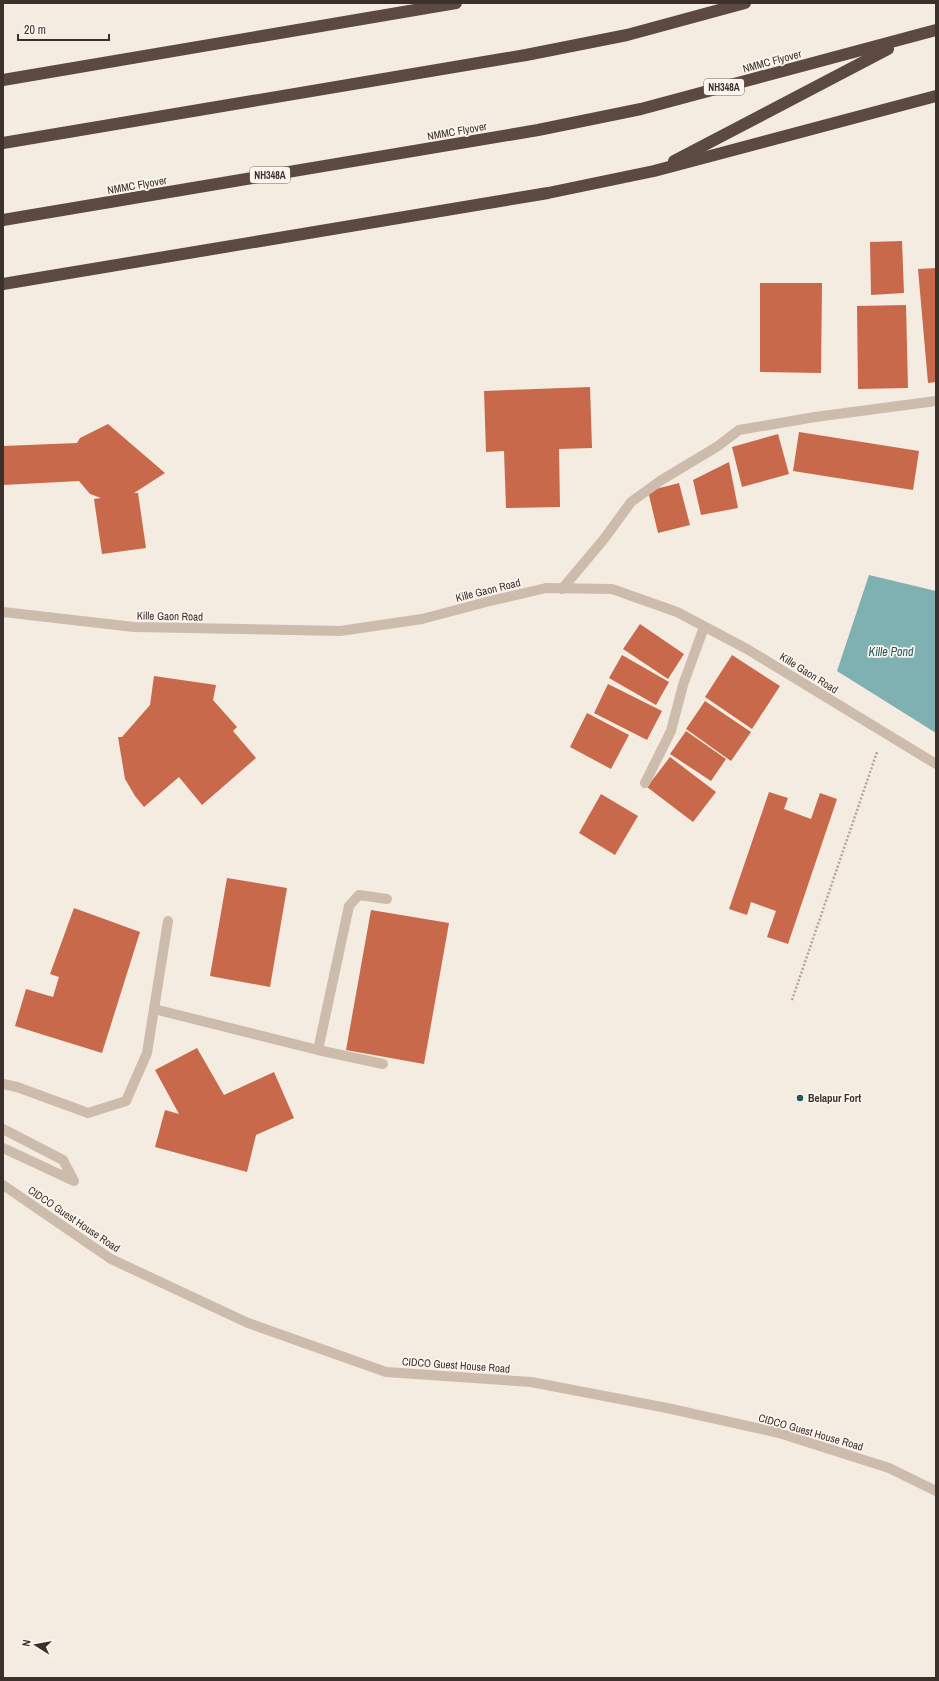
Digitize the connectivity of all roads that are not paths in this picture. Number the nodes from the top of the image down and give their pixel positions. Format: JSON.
{"nodes":[{"id":1,"x":456,"y":3,"type":"edge"},
{"id":2,"x":745,"y":3,"type":"edge"},
{"id":3,"x":936,"y":30,"type":"edge"},
{"id":4,"x":909,"y":38,"type":"junction"},
{"id":5,"x":3,"y":80,"type":"edge"},
{"id":6,"x":936,"y":96,"type":"edge"},
{"id":7,"x":3,"y":143,"type":"edge"},
{"id":8,"x":654,"y":172,"type":"junction"},
{"id":9,"x":3,"y":220,"type":"edge"},
{"id":10,"x":3,"y":284,"type":"edge"},
{"id":11,"x":936,"y":401,"type":"edge"},
{"id":12,"x":562,"y":589,"type":"junction"},
{"id":13,"x":3,"y":612,"type":"edge"},
{"id":14,"x":704,"y":627,"type":"junction"},
{"id":15,"x":936,"y":764,"type":"edge"},
{"id":16,"x":645,"y":782,"type":"dead end"},
{"id":17,"x":387,"y":899,"type":"dead end"},
{"id":18,"x":168,"y":920,"type":"dead end"},
{"id":19,"x":154,"y":1009,"type":"junction"},
{"id":20,"x":318,"y":1050,"type":"junction"},
{"id":21,"x":383,"y":1064,"type":"dead end"},
{"id":22,"x":3,"y":1084,"type":"edge"},
{"id":23,"x":3,"y":1129,"type":"edge"},
{"id":24,"x":3,"y":1148,"type":"edge"},
{"id":25,"x":3,"y":1185,"type":"edge"},
{"id":26,"x":936,"y":1491,"type":"edge"}],
"edges":[{"from":1,"to":5,"type":"highway"},
{"from":2,"to":7,"type":"highway"},
{"from":3,"to":4,"type":"highway","number":"NH348A"},
{"from":4,"to":8,"type":"highway"},
{"from":4,"to":9,"type":"highway","name":"NMMC Flyover","number":"NH348A"},
{"from":6,"to":8,"type":"highway"},
{"from":8,"to":10,"type":"highway"},
{"from":11,"to":12,"type":"street"},
{"from":12,"to":13,"type":"street","name":"Kille Gaon Road"},
{"from":12,"to":14,"type":"street","name":"Kille Gaon Road"},
{"from":14,"to":15,"type":"street","name":"Kille Gaon Road"},
{"from":14,"to":16,"type":"street"},
{"from":17,"to":20,"type":"street"},
{"from":18,"to":19,"type":"street"},
{"from":19,"to":20,"type":"street"},
{"from":19,"to":22,"type":"street"},
{"from":20,"to":21,"type":"street"},
{"from":23,"to":24,"type":"street"},
{"from":25,"to":26,"type":"street","name":"CIDCO Guest House Road"}]}
